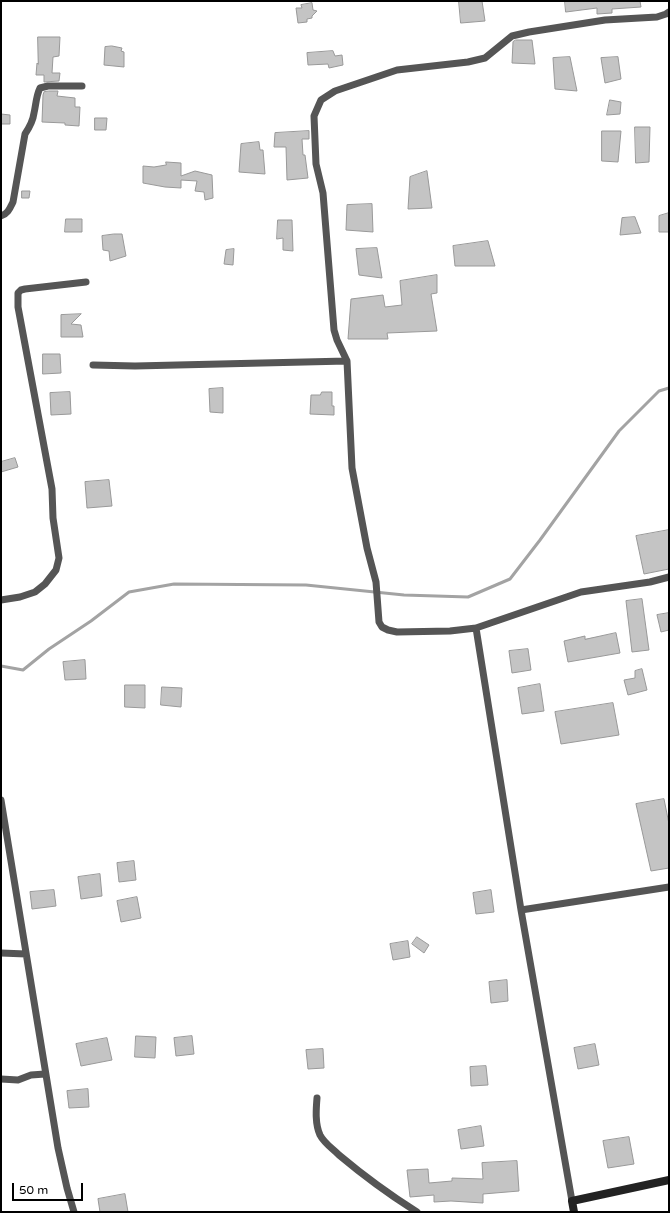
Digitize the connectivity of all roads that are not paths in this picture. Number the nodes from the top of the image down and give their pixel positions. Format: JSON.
{"nodes":[{"id":1,"x":669,"y":12,"type":"edge"},
{"id":2,"x":82,"y":86,"type":"dead end"},
{"id":3,"x":1,"y":216,"type":"edge"},
{"id":4,"x":86,"y":282,"type":"dead end"},
{"id":5,"x":347,"y":361,"type":"junction"},
{"id":6,"x":92,"y":365,"type":"dead end"},
{"id":7,"x":669,"y":577,"type":"edge"},
{"id":8,"x":1,"y":600,"type":"edge"},
{"id":9,"x":476,"y":628,"type":"junction"},
{"id":10,"x":1,"y":800,"type":"edge"},
{"id":11,"x":669,"y":887,"type":"edge"},
{"id":12,"x":521,"y":910,"type":"junction"},
{"id":13,"x":1,"y":953,"type":"edge"},
{"id":14,"x":26,"y":954,"type":"junction"},
{"id":15,"x":45,"y":1074,"type":"junction"},
{"id":16,"x":1,"y":1079,"type":"edge"},
{"id":17,"x":316,"y":1098,"type":"dead end"},
{"id":18,"x":669,"y":1180,"type":"edge"},
{"id":19,"x":572,"y":1201,"type":"junction"},
{"id":20,"x":74,"y":1212,"type":"edge"},
{"id":21,"x":417,"y":1212,"type":"edge"},
{"id":22,"x":574,"y":1212,"type":"edge"}],
"edges":[{"from":1,"to":5,"type":"street"},
{"from":2,"to":3,"type":"street"},
{"from":4,"to":8,"type":"street"},
{"from":5,"to":6,"type":"street"},
{"from":5,"to":9,"type":"street"},
{"from":7,"to":9,"type":"street"},
{"from":9,"to":12,"type":"street"},
{"from":10,"to":14,"type":"street"},
{"from":11,"to":12,"type":"street"},
{"from":12,"to":19,"type":"street"},
{"from":13,"to":14,"type":"street"},
{"from":14,"to":15,"type":"street"},
{"from":15,"to":16,"type":"street"},
{"from":15,"to":20,"type":"street"},
{"from":17,"to":21,"type":"street"},
{"from":18,"to":19,"type":"street"},
{"from":19,"to":22,"type":"street"}]}
